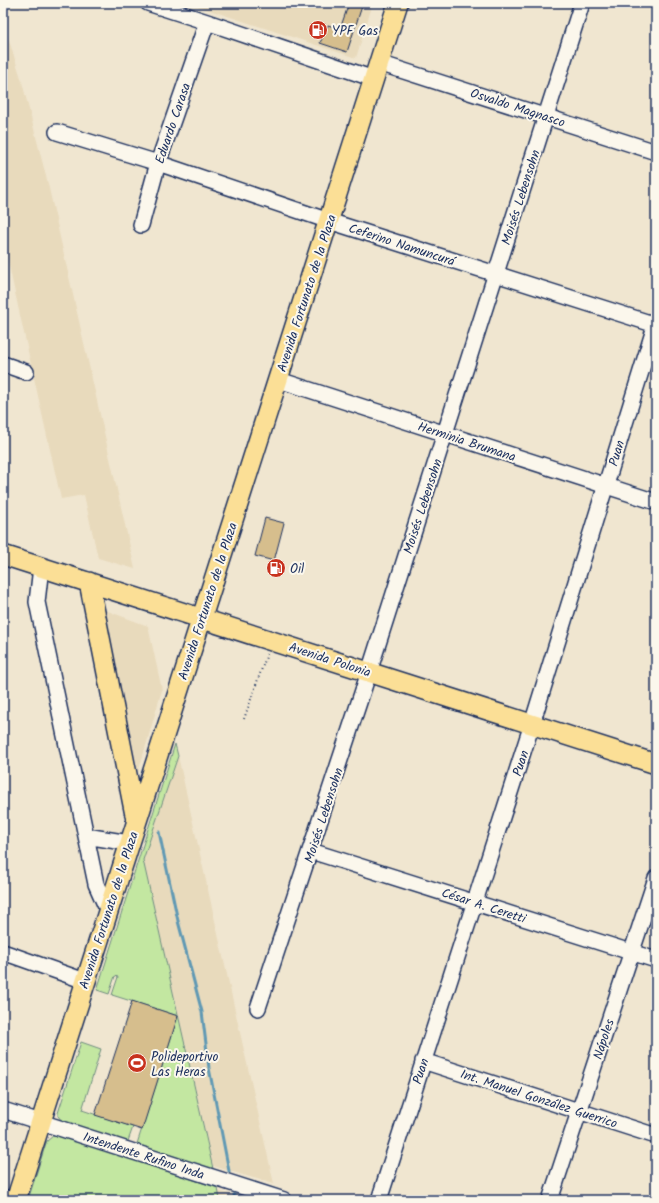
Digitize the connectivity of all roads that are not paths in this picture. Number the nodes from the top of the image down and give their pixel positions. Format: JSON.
{"nodes":[{"id":1,"x":148,"y":3,"type":"edge"},
{"id":2,"x":398,"y":3,"type":"edge"},
{"id":3,"x":582,"y":3,"type":"edge"},
{"id":4,"x":207,"y":22,"type":"junction"},
{"id":5,"x":377,"y":71,"type":"junction"},
{"id":6,"x":546,"y":116,"type":"junction"},
{"id":7,"x":56,"y":132,"type":"dead end"},
{"id":8,"x":656,"y":152,"type":"edge"},
{"id":9,"x":158,"y":164,"type":"junction"},
{"id":10,"x":329,"y":221,"type":"junction"},
{"id":11,"x":141,"y":225,"type":"dead end"},
{"id":12,"x":496,"y":274,"type":"junction"},
{"id":13,"x":656,"y":325,"type":"edge"},
{"id":14,"x":3,"y":364,"type":"edge"},
{"id":15,"x":26,"y":372,"type":"dead end"},
{"id":16,"x":278,"y":380,"type":"junction"},
{"id":17,"x":445,"y":434,"type":"junction"},
{"id":18,"x":605,"y":485,"type":"junction"},
{"id":19,"x":656,"y":502,"type":"edge"},
{"id":20,"x":3,"y":555,"type":"edge"},
{"id":21,"x":41,"y":567,"type":"junction"},
{"id":22,"x":89,"y":582,"type":"junction"},
{"id":23,"x":201,"y":618,"type":"junction"},
{"id":24,"x":369,"y":672,"type":"junction"},
{"id":25,"x":532,"y":724,"type":"junction"},
{"id":26,"x":656,"y":764,"type":"edge"},
{"id":27,"x":136,"y":822,"type":"junction"},
{"id":28,"x":86,"y":836,"type":"junction"},
{"id":29,"x":130,"y":842,"type":"junction"},
{"id":30,"x":311,"y":851,"type":"junction"},
{"id":31,"x":656,"y":878,"type":"edge"},
{"id":32,"x":475,"y":902,"type":"junction"},
{"id":33,"x":108,"y":911,"type":"junction"},
{"id":34,"x":3,"y":952,"type":"edge"},
{"id":35,"x":632,"y":952,"type":"junction"},
{"id":36,"x":656,"y":960,"type":"edge"},
{"id":37,"x":85,"y":981,"type":"junction"},
{"id":38,"x":258,"y":1008,"type":"dead end"},
{"id":39,"x":423,"y":1061,"type":"junction"},
{"id":40,"x":3,"y":1110,"type":"edge"},
{"id":41,"x":579,"y":1111,"type":"junction"},
{"id":42,"x":41,"y":1121,"type":"junction"},
{"id":43,"x":656,"y":1136,"type":"edge"},
{"id":44,"x":3,"y":1197,"type":"edge"},
{"id":45,"x":11,"y":1200,"type":"edge"},
{"id":46,"x":16,"y":1200,"type":"edge"},
{"id":47,"x":284,"y":1200,"type":"edge"},
{"id":48,"x":379,"y":1200,"type":"edge"},
{"id":49,"x":550,"y":1200,"type":"edge"}],
"edges":[{"from":1,"to":4,"type":"street","name":"Osvaldo Magnasco"},
{"from":2,"to":5,"type":"main road","name":"Avenida Fortunato de la Plaza"},
{"from":3,"to":6,"type":"street","name":"Moisés Lebensohn"},
{"from":4,"to":5,"type":"street","name":"Osvaldo Magnasco"},
{"from":4,"to":9,"type":"street","name":"Eduardo Carasa"},
{"from":5,"to":6,"type":"street","name":"Osvaldo Magnasco"},
{"from":5,"to":10,"type":"main road","name":"Avenida Fortunato de la Plaza"},
{"from":6,"to":8,"type":"street","name":"Osvaldo Magnasco"},
{"from":6,"to":12,"type":"street","name":"Moisés Lebensohn"},
{"from":7,"to":9,"type":"street","name":"Ceferino Namuncurá"},
{"from":9,"to":10,"type":"street","name":"Ceferino Namuncurá"},
{"from":9,"to":11,"type":"street","name":"Eduardo Carasa"},
{"from":10,"to":12,"type":"street","name":"Ceferino Namuncurá"},
{"from":10,"to":16,"type":"main road","name":"Avenida Fortunato de la Plaza"},
{"from":12,"to":13,"type":"street","name":"Ceferino Namuncurá"},
{"from":12,"to":17,"type":"street","name":"Moisés Lebensohn"},
{"from":13,"to":18,"type":"street","name":"Puan"},
{"from":14,"to":15,"type":"street"},
{"from":16,"to":17,"type":"street","name":"Herminia Brumana"},
{"from":16,"to":23,"type":"main road","name":"Avenida Fortunato de la Plaza"},
{"from":17,"to":18,"type":"street","name":"Herminia Brumana"},
{"from":17,"to":24,"type":"street","name":"Moisés Lebensohn"},
{"from":18,"to":19,"type":"street","name":"Herminia Brumana"},
{"from":18,"to":25,"type":"street","name":"Puan"},
{"from":20,"to":21,"type":"main road","name":"Avenida Polonia"},
{"from":21,"to":22,"type":"main road","name":"Avenida Polonia"},
{"from":21,"to":28,"type":"street"},
{"from":22,"to":23,"type":"main road","name":"Avenida Polonia"},
{"from":22,"to":27,"type":"main road"},
{"from":23,"to":24,"type":"main road","name":"Avenida Polonia"},
{"from":23,"to":27,"type":"main road","name":"Avenida Fortunato de la Plaza"},
{"from":24,"to":25,"type":"main road","name":"Avenida Polonia"},
{"from":24,"to":30,"type":"street","name":"Moisés Lebensohn"},
{"from":25,"to":26,"type":"main road","name":"Avenida Polonia"},
{"from":25,"to":32,"type":"street","name":"Puan"},
{"from":27,"to":29,"type":"main road","name":"Avenida Fortunato de la Plaza"},
{"from":28,"to":29,"type":"street"},
{"from":28,"to":33,"type":"street"},
{"from":29,"to":33,"type":"main road","name":"Avenida Fortunato de la Plaza"},
{"from":30,"to":32,"type":"street","name":"César A. Ceretti"},
{"from":30,"to":38,"type":"street","name":"Moisés Lebensohn"},
{"from":31,"to":35,"type":"street","name":"Nápoles"},
{"from":32,"to":35,"type":"street","name":"César A. Ceretti"},
{"from":32,"to":39,"type":"street","name":"Puan"},
{"from":33,"to":37,"type":"main road","name":"Avenida Fortunato de la Plaza"},
{"from":34,"to":37,"type":"street"},
{"from":35,"to":36,"type":"street","name":"César A. Ceretti"},
{"from":35,"to":41,"type":"street","name":"Nápoles"},
{"from":37,"to":42,"type":"main road","name":"Avenida Fortunato de la Plaza"},
{"from":39,"to":41,"type":"street","name":"Int. Manuel González Guerrico"},
{"from":39,"to":48,"type":"street","name":"Puan"},
{"from":40,"to":42,"type":"street","name":"Intendente Rufino Inda"},
{"from":41,"to":43,"type":"street","name":"Int. Manuel González Guerrico"},
{"from":41,"to":49,"type":"street","name":"Nápoles"},
{"from":42,"to":46,"type":"main road","name":"Avenida Fortunato de la Plaza"},
{"from":42,"to":47,"type":"street","name":"Intendente Rufino Inda"},
{"from":44,"to":45,"type":"street"}]}
